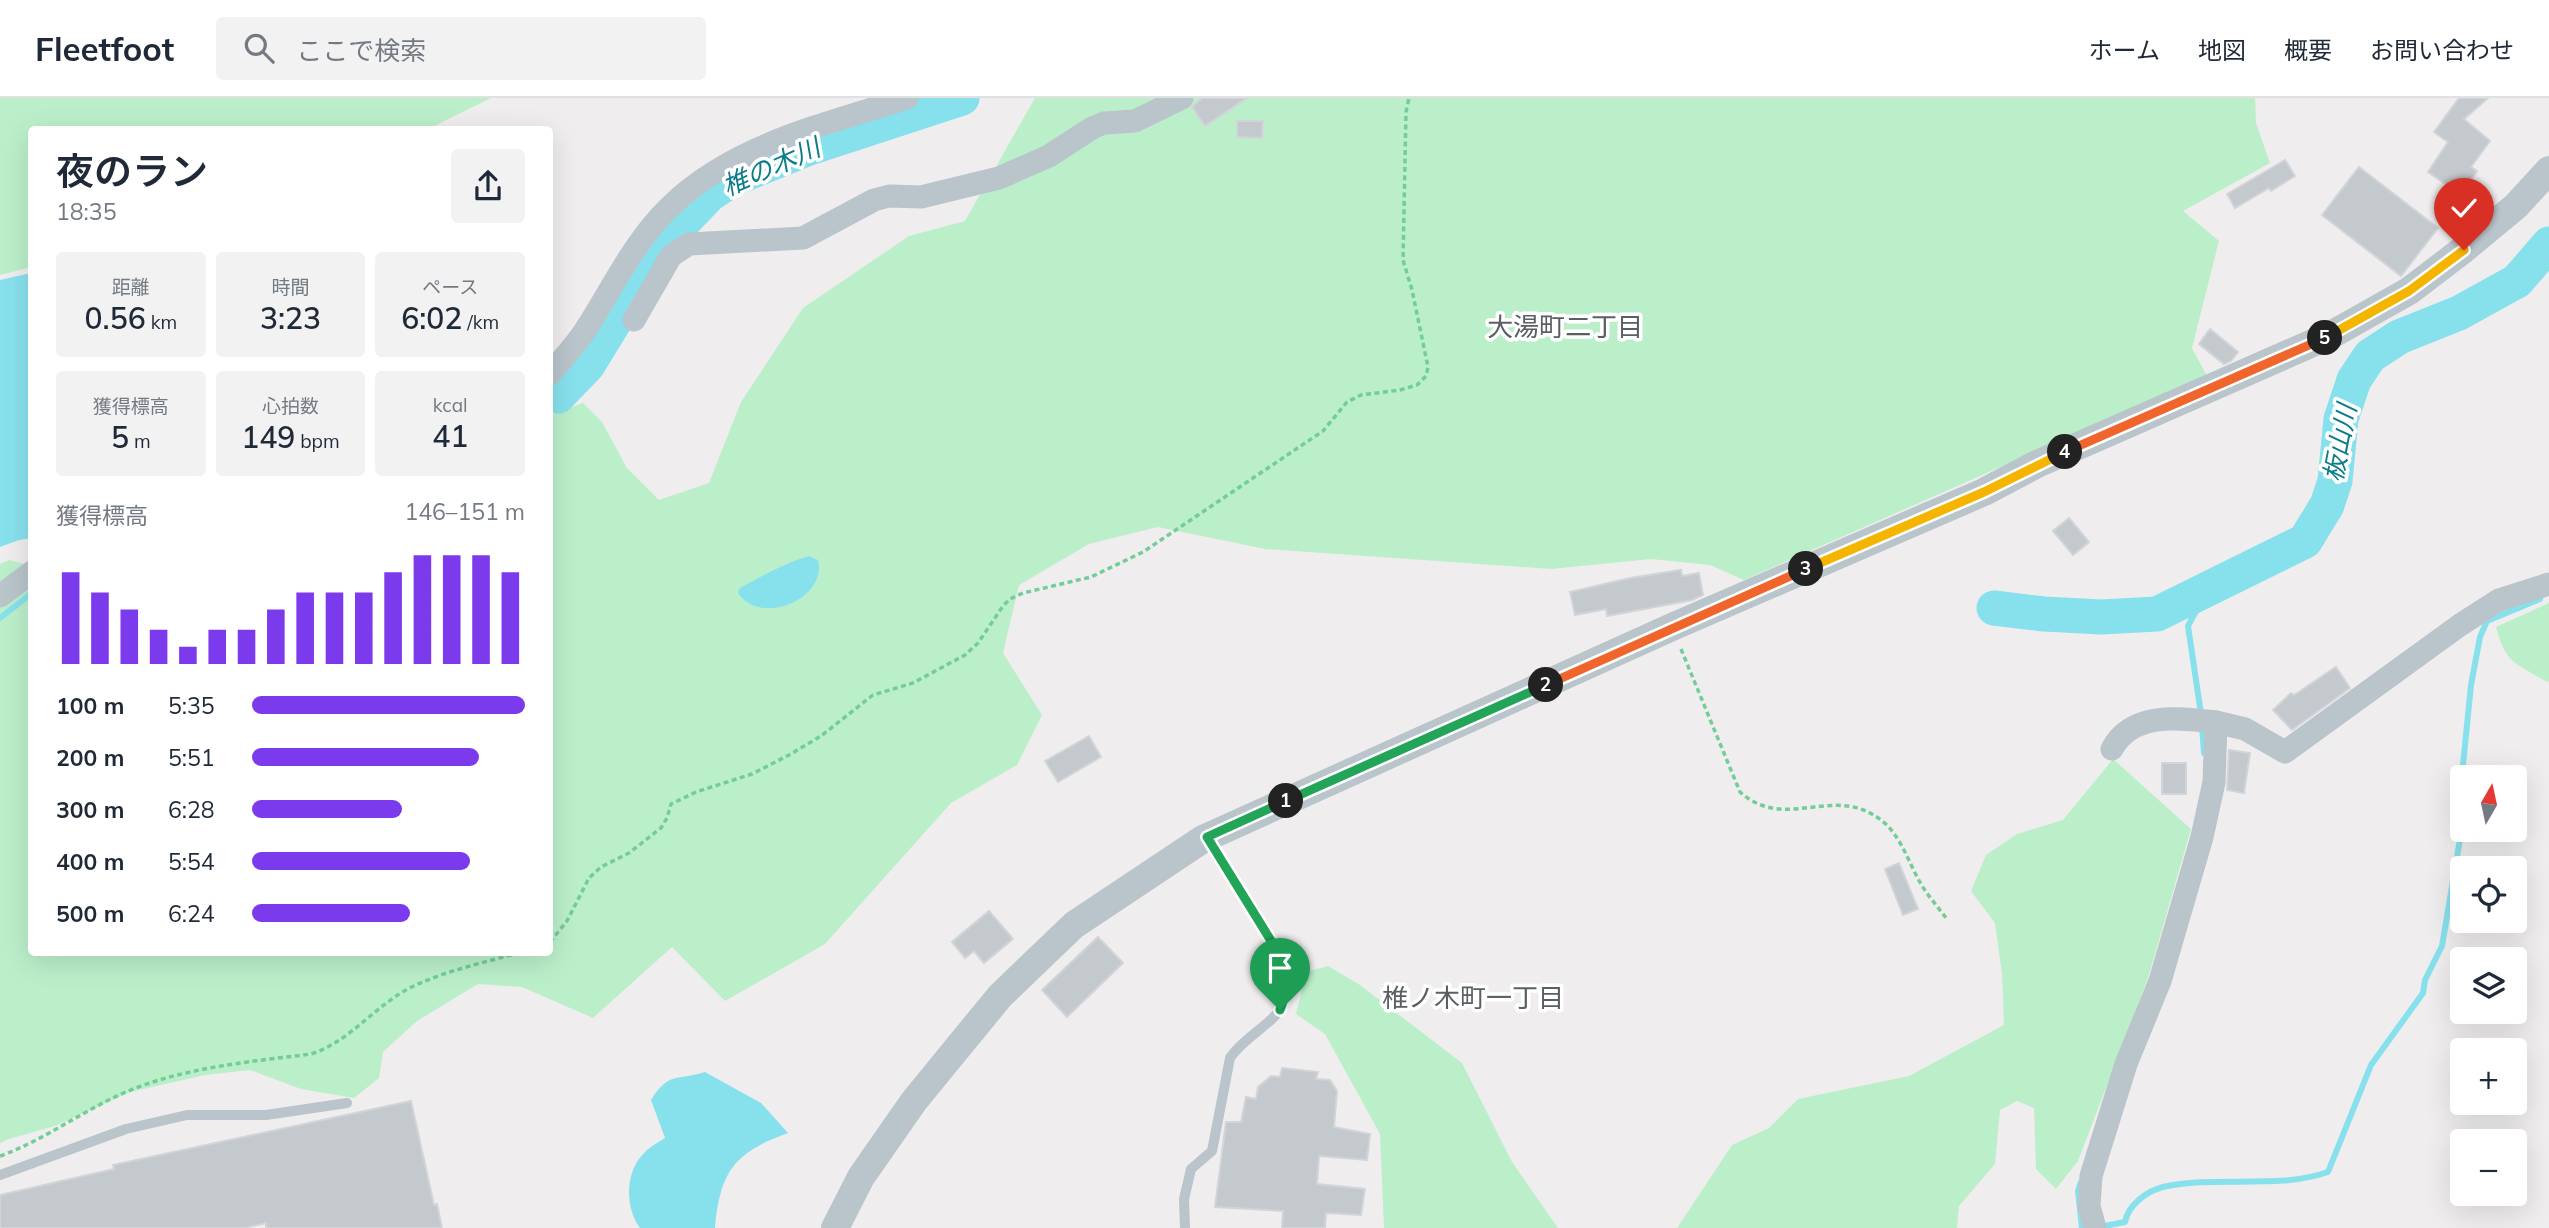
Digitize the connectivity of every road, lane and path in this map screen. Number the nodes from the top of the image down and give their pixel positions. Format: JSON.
{"nodes":[{"id":1,"x":907,"y":98,"type":"edge"},
{"id":2,"x":1182,"y":98,"type":"edge"},
{"id":3,"x":1409,"y":98,"type":"edge"},
{"id":4,"x":2549,"y":170,"type":"edge"},
{"id":5,"x":634,"y":320,"type":"dead end"},
{"id":6,"x":553,"y":370,"type":"edge"},
{"id":7,"x":28,"y":575,"type":"edge"},
{"id":8,"x":2549,"y":584,"type":"edge"},
{"id":9,"x":0,"y":596,"type":"edge"},
{"id":10,"x":1672,"y":627,"type":"junction"},
{"id":11,"x":2216,"y":722,"type":"junction"},
{"id":12,"x":2112,"y":749,"type":"dead end"},
{"id":13,"x":1207,"y":837,"type":"junction"},
{"id":14,"x":1946,"y":918,"type":"dead end"},
{"id":15,"x":553,"y":938,"type":"edge"},
{"id":16,"x":508,"y":956,"type":"edge"},
{"id":17,"x":347,"y":1103,"type":"dead end"},
{"id":18,"x":0,"y":1156,"type":"edge"},
{"id":19,"x":0,"y":1175,"type":"edge"},
{"id":20,"x":835,"y":1228,"type":"edge"},
{"id":21,"x":1185,"y":1228,"type":"edge"},
{"id":22,"x":2095,"y":1228,"type":"edge"}],
"edges":[{"from":1,"to":6,"type":"street"},
{"from":2,"to":5,"type":"street"},
{"from":3,"to":15,"type":"path"},
{"from":4,"to":10,"type":"street"},
{"from":7,"to":9,"type":"street"},
{"from":8,"to":11,"type":"street"},
{"from":10,"to":13,"type":"street"},
{"from":10,"to":14,"type":"path"},
{"from":11,"to":12,"type":"street"},
{"from":11,"to":22,"type":"street"},
{"from":13,"to":20,"type":"street"},
{"from":13,"to":21,"type":"lane"},
{"from":16,"to":18,"type":"path"},
{"from":17,"to":19,"type":"lane"}]}
